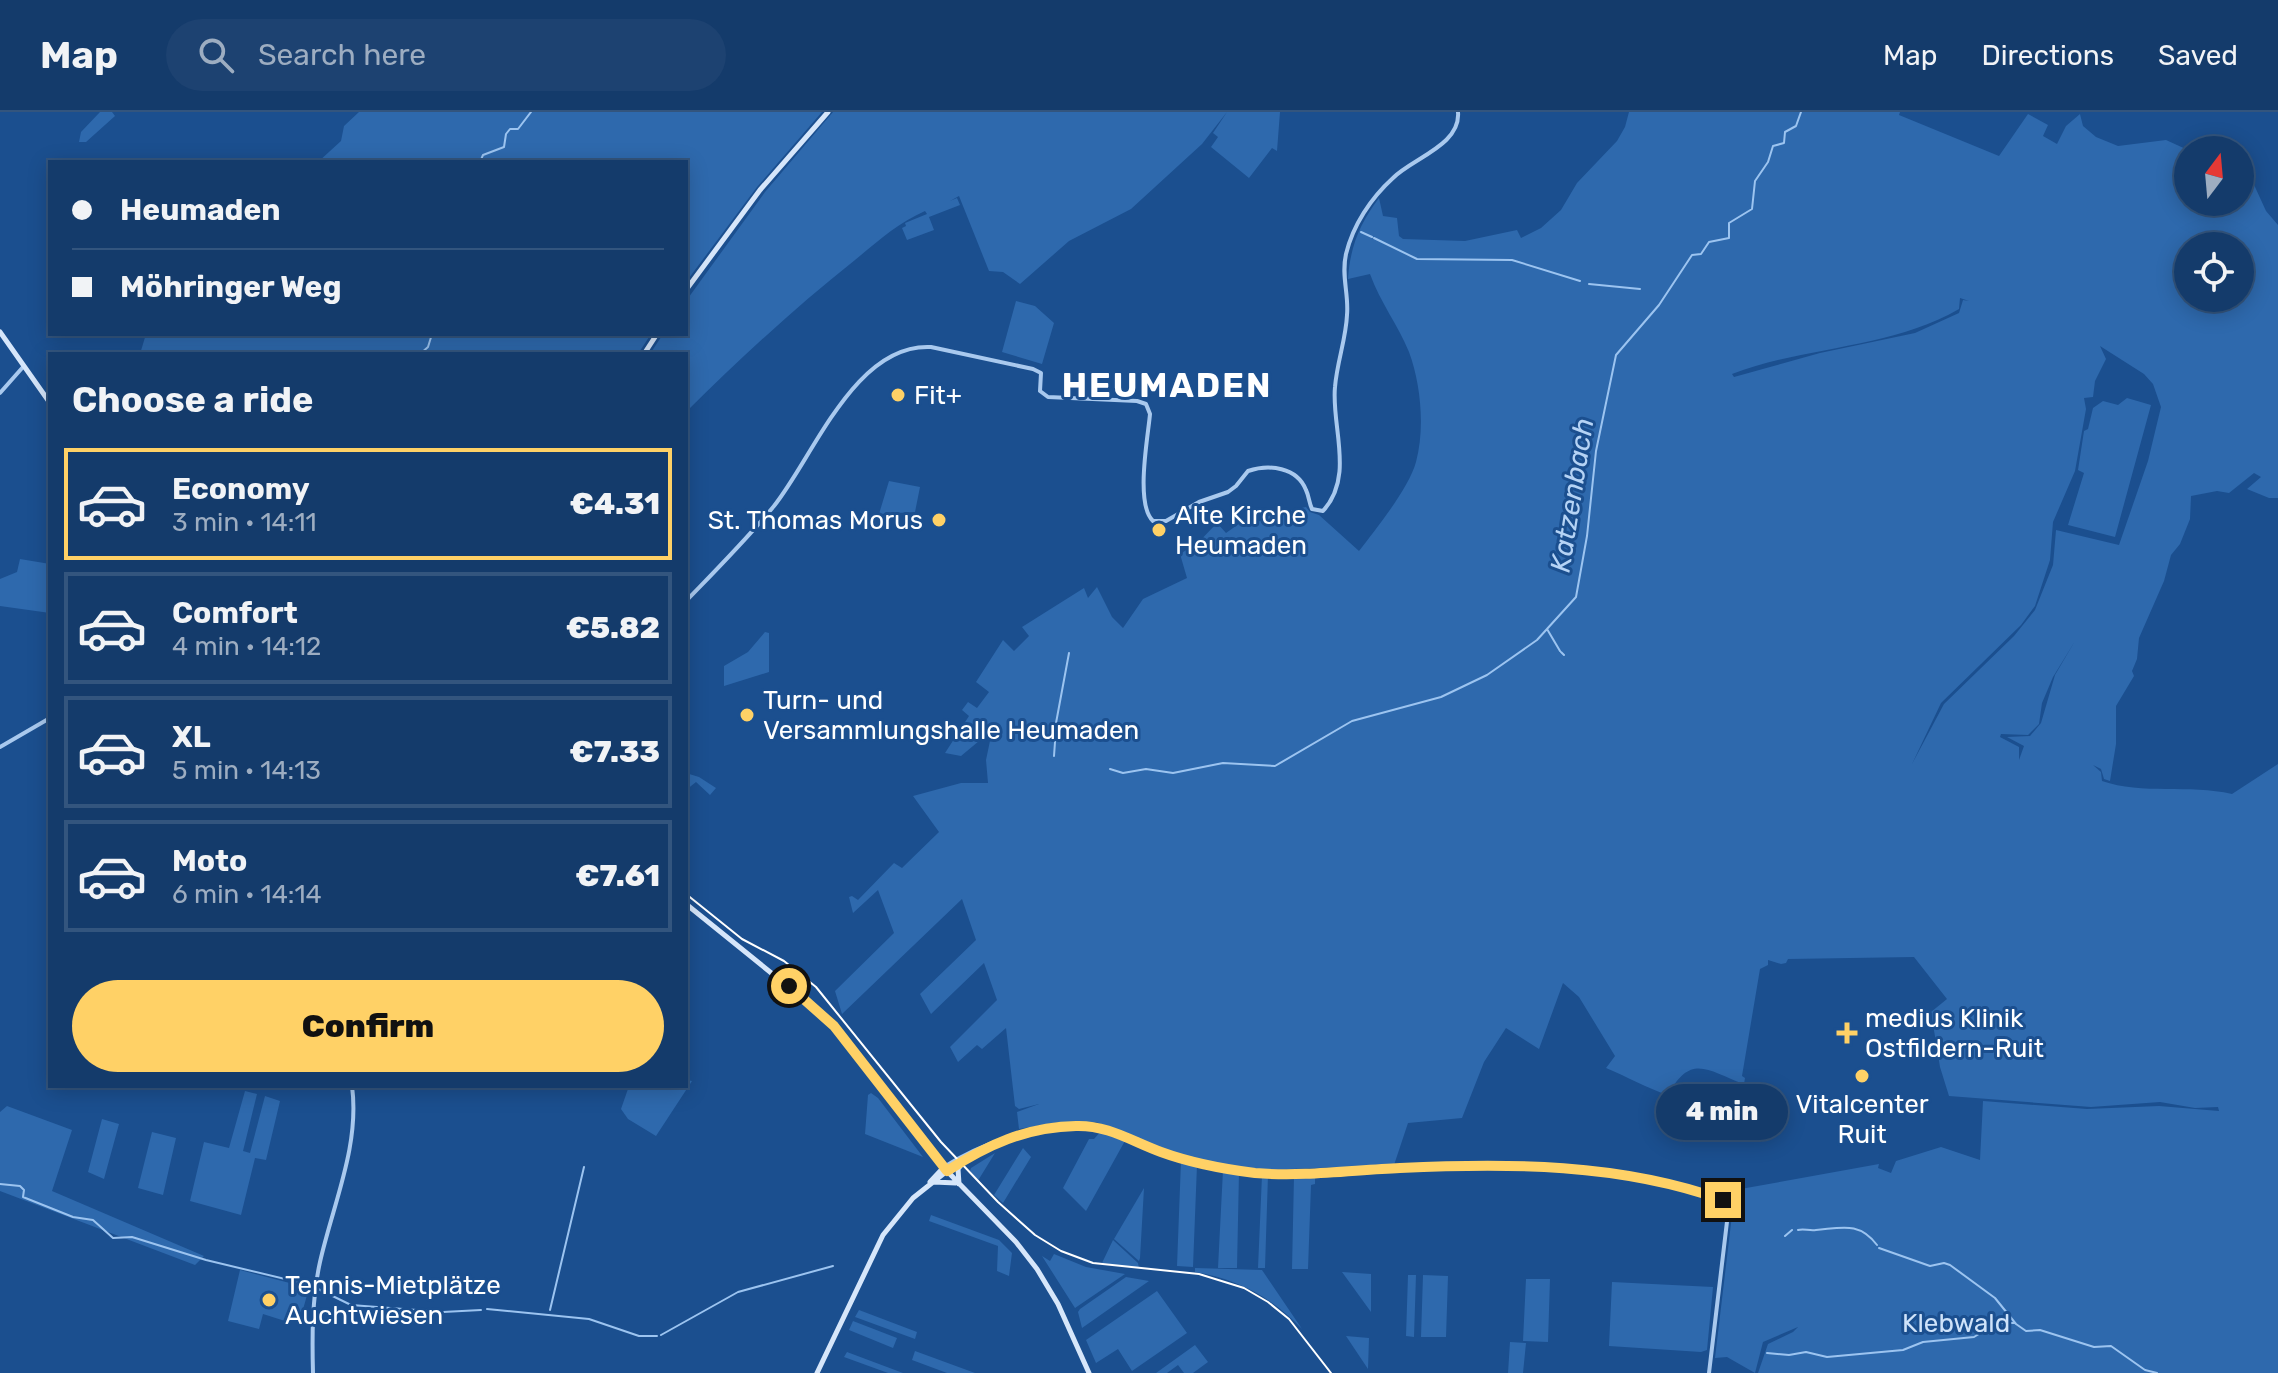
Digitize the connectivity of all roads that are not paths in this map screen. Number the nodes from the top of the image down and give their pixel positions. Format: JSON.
{"nodes":[{"id":1,"x":828,"y":112,"type":"edge"},
{"id":2,"x":1458,"y":112,"type":"edge"},
{"id":3,"x":688,"y":287,"type":"edge"},
{"id":4,"x":0,"y":332,"type":"edge"},
{"id":5,"x":23,"y":367,"type":"junction"},
{"id":6,"x":0,"y":393,"type":"edge"},
{"id":7,"x":48,"y":400,"type":"edge"},
{"id":8,"x":688,"y":599,"type":"edge"},
{"id":9,"x":48,"y":719,"type":"edge"},
{"id":10,"x":0,"y":747,"type":"edge"},
{"id":11,"x":688,"y":906,"type":"edge"},
{"id":12,"x":352,"y":1088,"type":"edge"},
{"id":13,"x":975,"y":1153,"type":"junction"},
{"id":14,"x":964,"y":1161,"type":"junction"},
{"id":15,"x":945,"y":1169,"type":"junction"},
{"id":16,"x":929,"y":1183,"type":"junction"},
{"id":17,"x":960,"y":1185,"type":"junction"},
{"id":18,"x":1731,"y":1188,"type":"dead end"},
{"id":19,"x":1729,"y":1201,"type":"junction"},
{"id":20,"x":313,"y":1373,"type":"edge"},
{"id":21,"x":817,"y":1373,"type":"edge"},
{"id":22,"x":1089,"y":1373,"type":"edge"},
{"id":23,"x":1709,"y":1373,"type":"edge"}],
"edges":[{"from":1,"to":3,"type":"main road"},
{"from":2,"to":8,"type":"street"},
{"from":4,"to":5,"type":"main road"},
{"from":5,"to":6,"type":"street"},
{"from":5,"to":7,"type":"main road"},
{"from":9,"to":10,"type":"street"},
{"from":11,"to":15,"type":"main road"},
{"from":12,"to":20,"type":"street"},
{"from":13,"to":14,"type":"street"},
{"from":13,"to":15,"type":"street"},
{"from":13,"to":19,"type":"street"},
{"from":14,"to":15,"type":"street"},
{"from":14,"to":17,"type":"main road"},
{"from":15,"to":16,"type":"main road"},
{"from":15,"to":17,"type":"main road"},
{"from":16,"to":17,"type":"main road"},
{"from":16,"to":21,"type":"main road"},
{"from":17,"to":22,"type":"main road"},
{"from":18,"to":19,"type":"street"},
{"from":19,"to":23,"type":"street"}]}
